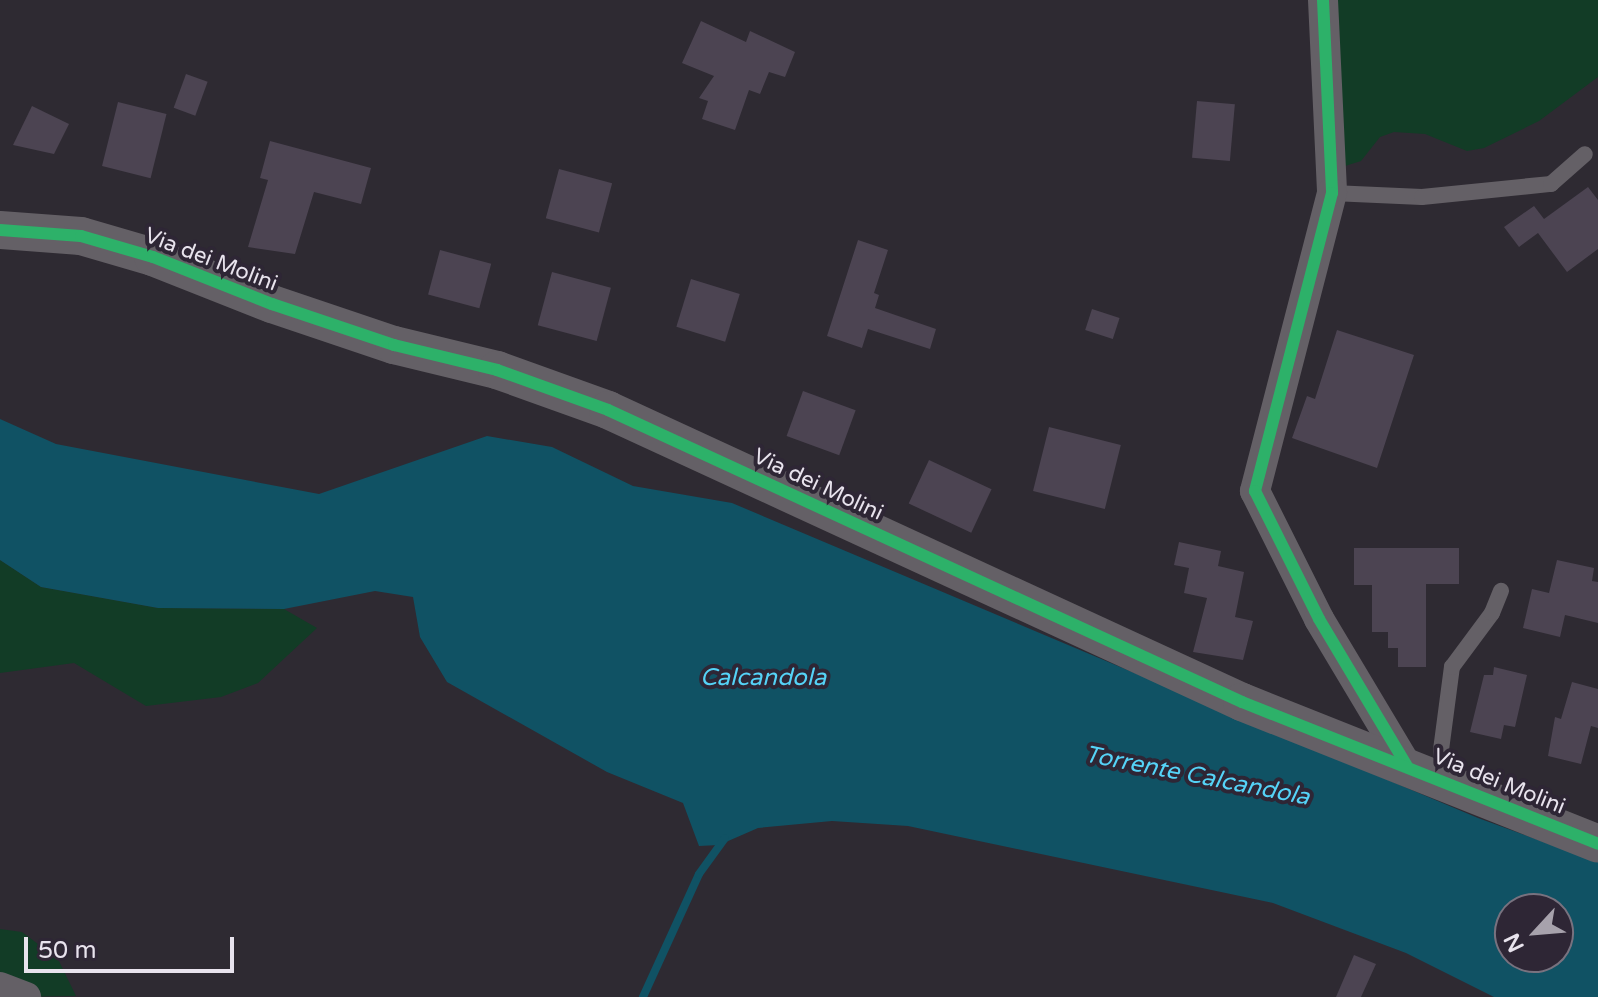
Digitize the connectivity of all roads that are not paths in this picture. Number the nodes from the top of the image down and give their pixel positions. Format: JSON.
{"nodes":[{"id":1,"x":1323,"y":0,"type":"edge"},
{"id":2,"x":1585,"y":154,"type":"dead end"},
{"id":3,"x":1332,"y":193,"type":"junction"},
{"id":4,"x":0,"y":230,"type":"edge"},
{"id":5,"x":1501,"y":591,"type":"dead end"},
{"id":6,"x":1407,"y":766,"type":"junction"},
{"id":7,"x":1447,"y":784,"type":"junction"},
{"id":8,"x":1598,"y":844,"type":"edge"},
{"id":9,"x":0,"y":987,"type":"edge"},
{"id":10,"x":26,"y":997,"type":"edge"}],
"edges":[{"from":1,"to":3,"type":"street"},
{"from":2,"to":3,"type":"lane"},
{"from":3,"to":6,"type":"street"},
{"from":4,"to":6,"type":"street","name":"Via dei Molini"},
{"from":5,"to":7,"type":"lane"},
{"from":6,"to":7,"type":"street","name":"Via dei Molini"},
{"from":7,"to":8,"type":"street","name":"Via dei Molini"},
{"from":9,"to":10,"type":"street"}]}
